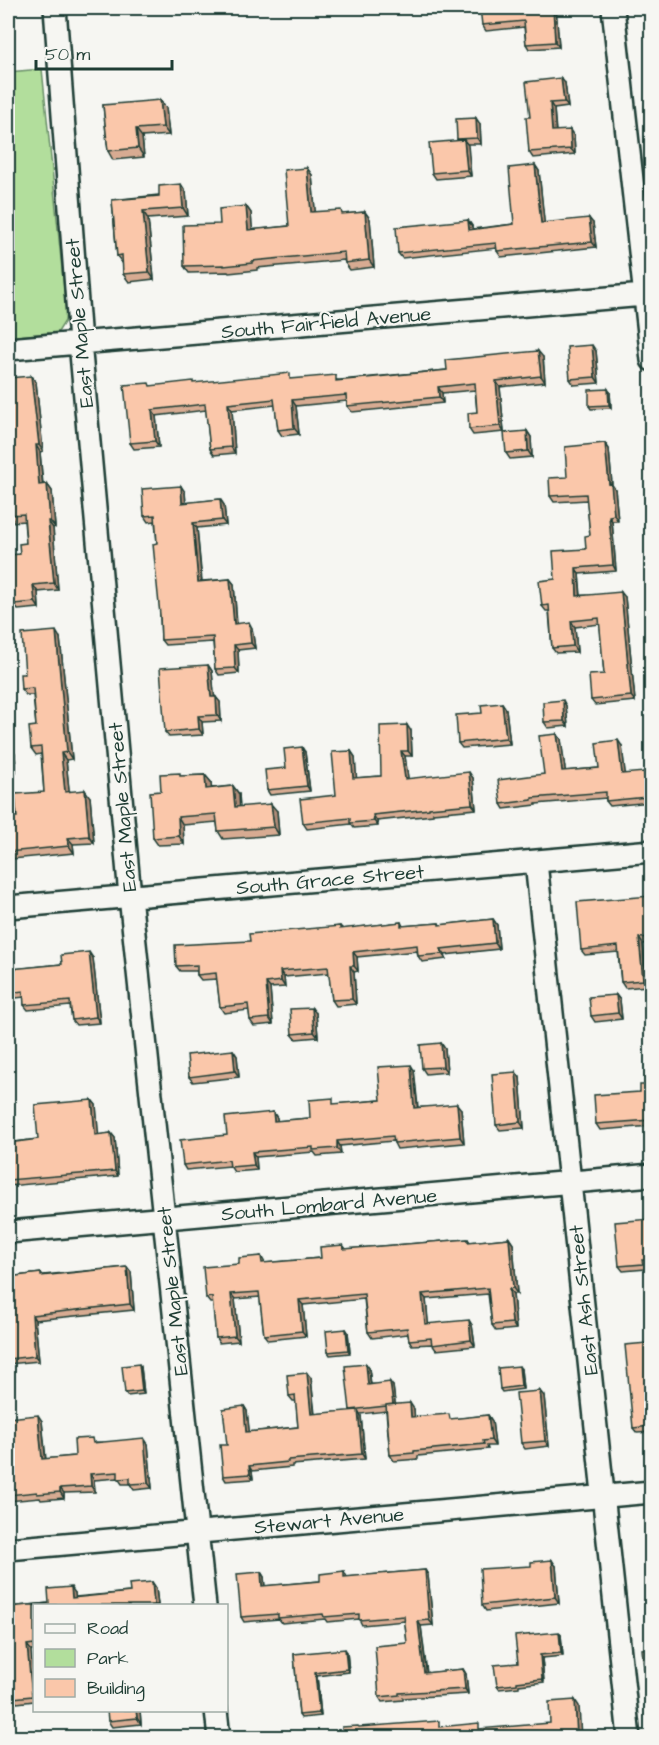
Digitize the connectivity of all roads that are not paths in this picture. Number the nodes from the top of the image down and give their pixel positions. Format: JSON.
{"nodes":[{"id":1,"x":55,"y":8,"type":"edge"},
{"id":2,"x":613,"y":8,"type":"edge"},
{"id":3,"x":645,"y":296,"type":"junction"},
{"id":4,"x":80,"y":342,"type":"junction"},
{"id":5,"x":8,"y":349,"type":"edge"},
{"id":6,"x":651,"y":360,"type":"edge"},
{"id":7,"x":651,"y":851,"type":"edge"},
{"id":8,"x":536,"y":862,"type":"junction"},
{"id":9,"x":130,"y":896,"type":"junction"},
{"id":10,"x":8,"y":907,"type":"edge"},
{"id":11,"x":651,"y":1175,"type":"edge"},
{"id":12,"x":571,"y":1183,"type":"junction"},
{"id":13,"x":164,"y":1218,"type":"junction"},
{"id":14,"x":8,"y":1232,"type":"edge"},
{"id":15,"x":651,"y":1492,"type":"edge"},
{"id":16,"x":604,"y":1497,"type":"junction"},
{"id":17,"x":198,"y":1532,"type":"junction"},
{"id":18,"x":8,"y":1549,"type":"edge"},
{"id":19,"x":205,"y":1604,"type":"edge"},
{"id":20,"x":216,"y":1712,"type":"edge"},
{"id":21,"x":219,"y":1737,"type":"edge"},
{"id":22,"x":629,"y":1737,"type":"edge"}],
"edges":[{"from":1,"to":4,"type":"street","name":"East Maple Street"},
{"from":2,"to":3,"type":"street"},
{"from":3,"to":4,"type":"street","name":"South Fairfield Avenue"},
{"from":3,"to":6,"type":"street"},
{"from":4,"to":5,"type":"street","name":"South Fairfield Avenue"},
{"from":4,"to":9,"type":"street","name":"East Maple Street"},
{"from":7,"to":8,"type":"street","name":"South Grace Street"},
{"from":8,"to":9,"type":"street","name":"South Grace Street"},
{"from":8,"to":12,"type":"street","name":"East Ash Street"},
{"from":9,"to":10,"type":"street","name":"South Grace Street"},
{"from":9,"to":13,"type":"street","name":"East Maple Street"},
{"from":11,"to":12,"type":"street","name":"South Lombard Avenue"},
{"from":12,"to":13,"type":"street","name":"South Lombard Avenue"},
{"from":12,"to":16,"type":"street","name":"East Ash Street"},
{"from":13,"to":14,"type":"street","name":"South Lombard Avenue"},
{"from":13,"to":17,"type":"street","name":"East Maple Street"},
{"from":15,"to":16,"type":"street","name":"Stewart Avenue"},
{"from":16,"to":17,"type":"street","name":"Stewart Avenue"},
{"from":16,"to":22,"type":"street","name":"East Ash Street"},
{"from":17,"to":18,"type":"street","name":"Stewart Avenue"},
{"from":17,"to":19,"type":"street","name":"East Maple Street"},
{"from":20,"to":21,"type":"street"}]}
